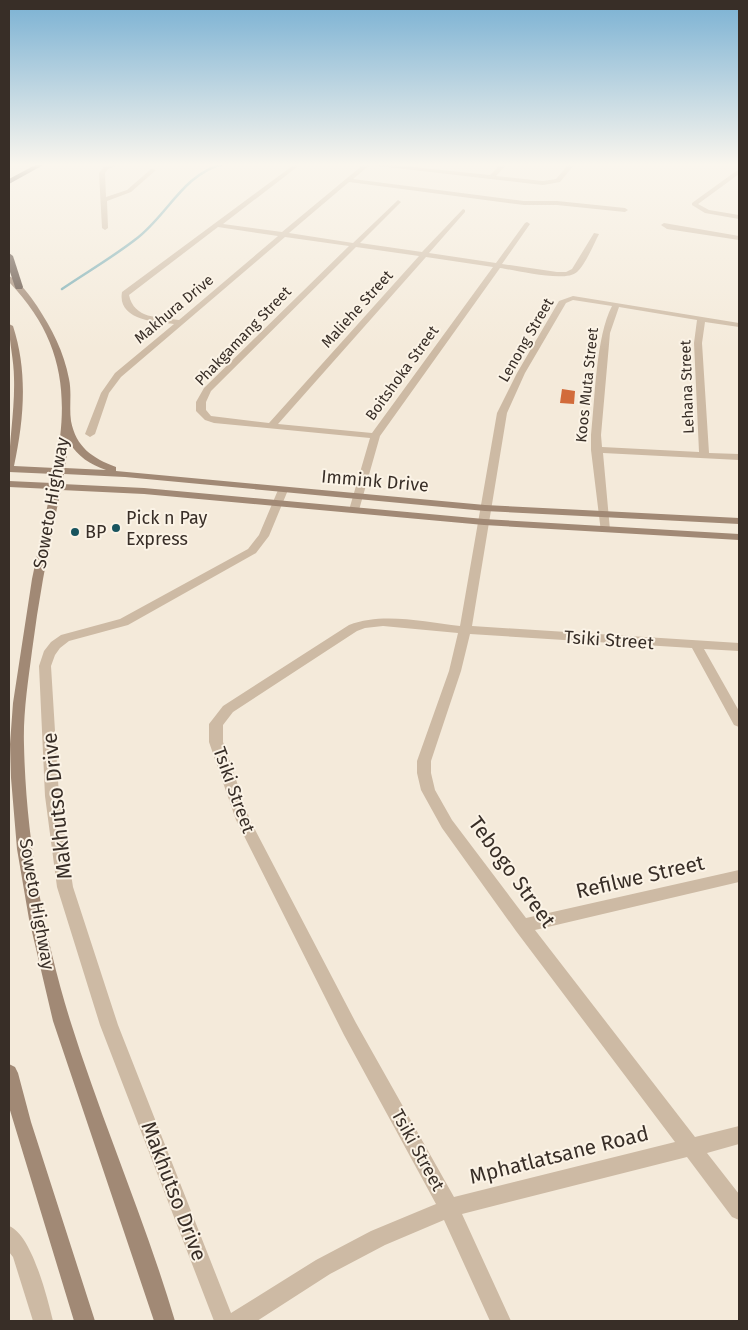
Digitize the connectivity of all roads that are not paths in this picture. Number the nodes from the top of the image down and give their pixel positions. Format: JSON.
{"nodes":[{"id":1,"x":215,"y":226,"type":"edge"},
{"id":2,"x":224,"y":226,"type":"edge"},
{"id":3,"x":293,"y":226,"type":"edge"},
{"id":4,"x":372,"y":226,"type":"edge"},
{"id":5,"x":450,"y":226,"type":"edge"},
{"id":6,"x":526,"y":226,"type":"edge"},
{"id":7,"x":666,"y":226,"type":"edge"},
{"id":8,"x":284,"y":234,"type":"junction"},
{"id":9,"x":596,"y":234,"type":"dead end"},
{"id":10,"x":739,"y":238,"type":"edge"},
{"id":11,"x":353,"y":244,"type":"junction"},
{"id":12,"x":423,"y":255,"type":"junction"},
{"id":13,"x":9,"y":256,"type":"edge"},
{"id":14,"x":498,"y":266,"type":"junction"},
{"id":15,"x":9,"y":278,"type":"edge"},
{"id":16,"x":19,"y":287,"type":"junction"},
{"id":17,"x":617,"y":304,"type":"junction"},
{"id":18,"x":701,"y":319,"type":"junction"},
{"id":19,"x":179,"y":322,"type":"junction"},
{"id":20,"x":739,"y":325,"type":"edge"},
{"id":21,"x":9,"y":326,"type":"edge"},
{"id":22,"x":67,"y":414,"type":"junction"},
{"id":23,"x":272,"y":425,"type":"junction"},
{"id":24,"x":90,"y":434,"type":"dead end"},
{"id":25,"x":375,"y":436,"type":"junction"},
{"id":26,"x":596,"y":450,"type":"junction"},
{"id":27,"x":704,"y":454,"type":"junction"},
{"id":28,"x":739,"y":456,"type":"edge"},
{"id":29,"x":9,"y":467,"type":"edge"},
{"id":30,"x":125,"y":474,"type":"junction"},
{"id":31,"x":58,"y":478,"type":"junction"},
{"id":32,"x":9,"y":484,"type":"edge"},
{"id":33,"x":281,"y":497,"type":"junction"},
{"id":34,"x":358,"y":497,"type":"junction"},
{"id":35,"x":354,"y":510,"type":"junction"},
{"id":36,"x":485,"y":515,"type":"junction"},
{"id":37,"x":602,"y":516,"type":"junction"},
{"id":38,"x":739,"y":521,"type":"edge"},
{"id":39,"x":605,"y":530,"type":"junction"},
{"id":40,"x":739,"y":537,"type":"edge"},
{"id":41,"x":465,"y":630,"type":"junction"},
{"id":42,"x":696,"y":645,"type":"junction"},
{"id":43,"x":739,"y":647,"type":"edge"},
{"id":44,"x":739,"y":722,"type":"edge"},
{"id":45,"x":739,"y":876,"type":"edge"},
{"id":46,"x":522,"y":926,"type":"junction"},
{"id":47,"x":9,"y":1073,"type":"edge"},
{"id":48,"x":739,"y":1134,"type":"edge"},
{"id":49,"x":690,"y":1147,"type":"junction"},
{"id":50,"x":449,"y":1208,"type":"junction"},
{"id":51,"x":739,"y":1210,"type":"edge"},
{"id":52,"x":9,"y":1236,"type":"edge"},
{"id":53,"x":43,"y":1321,"type":"edge"},
{"id":54,"x":85,"y":1321,"type":"edge"},
{"id":55,"x":165,"y":1321,"type":"edge"},
{"id":56,"x":224,"y":1321,"type":"edge"},
{"id":57,"x":238,"y":1321,"type":"edge"},
{"id":58,"x":501,"y":1321,"type":"edge"}],
"edges":[{"from":1,"to":19,"type":"street"},
{"from":2,"to":8,"type":"street"},
{"from":3,"to":8,"type":"street","name":"Makhura Drive"},
{"from":4,"to":11,"type":"street","name":"Phakgamang Street"},
{"from":5,"to":12,"type":"street","name":"Maliehe Street"},
{"from":6,"to":14,"type":"street","name":"Boitshoka Street"},
{"from":7,"to":10,"type":"street"},
{"from":8,"to":11,"type":"street"},
{"from":8,"to":19,"type":"street","name":"Makhura Drive"},
{"from":9,"to":14,"type":"street"},
{"from":11,"to":12,"type":"street"},
{"from":11,"to":23,"type":"street","name":"Phakgamang Street"},
{"from":12,"to":14,"type":"street"},
{"from":12,"to":23,"type":"street","name":"Maliehe Street"},
{"from":13,"to":16,"type":"highway"},
{"from":14,"to":25,"type":"street","name":"Boitshoka Street"},
{"from":15,"to":16,"type":"main road","name":"Soweto Highway"},
{"from":16,"to":22,"type":"main road","name":"Soweto Highway"},
{"from":17,"to":18,"type":"street","name":"Lenong Street"},
{"from":17,"to":26,"type":"street","name":"Koos Muta Street"},
{"from":17,"to":36,"type":"street","name":"Lenong Street"},
{"from":18,"to":20,"type":"street","name":"Lenong Street"},
{"from":18,"to":27,"type":"street","name":"Lehana Street"},
{"from":19,"to":24,"type":"street","name":"Makhura Drive"},
{"from":21,"to":29,"type":"main road"},
{"from":22,"to":30,"type":"main road"},
{"from":22,"to":31,"type":"main road","name":"Soweto Highway"},
{"from":23,"to":25,"type":"street","name":"Phakgamang Street"},
{"from":25,"to":34,"type":"street","name":"Boitshoka Street"},
{"from":26,"to":27,"type":"street"},
{"from":26,"to":37,"type":"street","name":"Koos Muta Street"},
{"from":27,"to":28,"type":"street"},
{"from":29,"to":31,"type":"main road","name":"Immink Drive"},
{"from":30,"to":31,"type":"main road","name":"Immink Drive"},
{"from":30,"to":33,"type":"main road","name":"Immink Drive"},
{"from":31,"to":32,"type":"main road","name":"Immink Drive"},
{"from":31,"to":33,"type":"main road","name":"Immink Drive"},
{"from":31,"to":55,"type":"main road","name":"Soweto Highway"},
{"from":33,"to":34,"type":"main road","name":"Immink Drive"},
{"from":33,"to":35,"type":"main road","name":"Immink Drive"},
{"from":33,"to":56,"type":"street","name":"Makhutso Drive"},
{"from":34,"to":35,"type":"street","name":"Boitshoka Street"},
{"from":34,"to":36,"type":"main road","name":"Immink Drive"},
{"from":35,"to":36,"type":"main road","name":"Immink Drive"},
{"from":36,"to":37,"type":"main road","name":"Immink Drive"},
{"from":36,"to":39,"type":"main road","name":"Immink Drive"},
{"from":36,"to":41,"type":"street","name":"Tebogo Street"},
{"from":37,"to":38,"type":"main road","name":"Immink Drive"},
{"from":37,"to":39,"type":"street","name":"Koos Muta Street"},
{"from":39,"to":40,"type":"main road","name":"Immink Drive"},
{"from":41,"to":42,"type":"street","name":"Tsiki Street"},
{"from":41,"to":46,"type":"street","name":"Tebogo Street"},
{"from":41,"to":50,"type":"street","name":"Tsiki Street"},
{"from":42,"to":43,"type":"street","name":"Tsiki Street"},
{"from":42,"to":44,"type":"street"},
{"from":45,"to":46,"type":"street","name":"Refilwe Street"},
{"from":46,"to":49,"type":"street","name":"Tebogo Street"},
{"from":47,"to":54,"type":"main road"},
{"from":48,"to":49,"type":"street","name":"Mphatlatsane Road"},
{"from":49,"to":50,"type":"street","name":"Mphatlatsane Road"},
{"from":49,"to":51,"type":"street","name":"Tebogo Street"},
{"from":50,"to":57,"type":"street","name":"Mphatlatsane Road"},
{"from":50,"to":58,"type":"street","name":"Tsiki Street"},
{"from":52,"to":53,"type":"street"}]}
